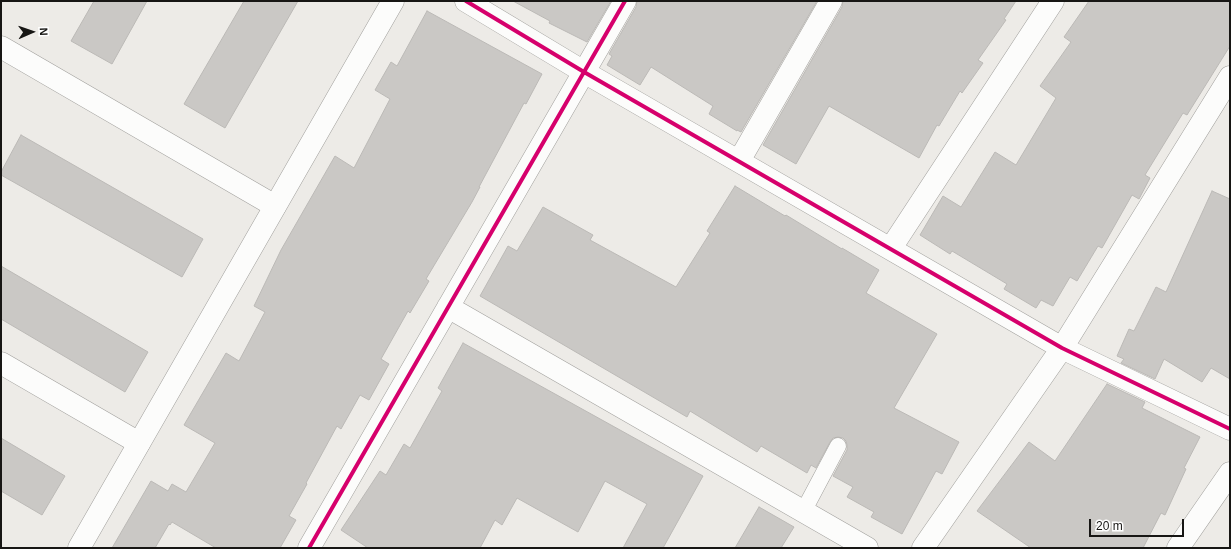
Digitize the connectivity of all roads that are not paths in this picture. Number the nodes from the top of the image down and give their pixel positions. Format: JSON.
{"nodes":[{"id":1,"x":393,"y":1,"type":"edge"},
{"id":2,"x":466,"y":1,"type":"edge"},
{"id":3,"x":625,"y":1,"type":"edge"},
{"id":4,"x":832,"y":1,"type":"edge"},
{"id":5,"x":1053,"y":1,"type":"edge"},
{"id":6,"x":1,"y":47,"type":"edge"},
{"id":7,"x":584,"y":72,"type":"junction"},
{"id":8,"x":1230,"y":77,"type":"edge"},
{"id":9,"x":739,"y":161,"type":"junction"},
{"id":10,"x":275,"y":206,"type":"junction"},
{"id":11,"x":891,"y":248,"type":"junction"},
{"id":12,"x":448,"y":307,"type":"junction"},
{"id":13,"x":1062,"y":348,"type":"junction"},
{"id":14,"x":1,"y":363,"type":"edge"},
{"id":15,"x":1230,"y":429,"type":"edge"},
{"id":16,"x":139,"y":443,"type":"junction"},
{"id":17,"x":838,"y":446,"type":"dead end"},
{"id":18,"x":1230,"y":473,"type":"edge"},
{"id":19,"x":803,"y":512,"type":"junction"},
{"id":20,"x":315,"y":546,"type":"edge"},
{"id":21,"x":78,"y":548,"type":"edge"},
{"id":22,"x":867,"y":548,"type":"edge"},
{"id":23,"x":923,"y":548,"type":"edge"},
{"id":24,"x":1178,"y":548,"type":"edge"}],
"edges":[{"from":1,"to":10,"type":"street"},
{"from":2,"to":7,"type":"street"},
{"from":3,"to":7,"type":"street"},
{"from":4,"to":9,"type":"street"},
{"from":5,"to":11,"type":"street"},
{"from":6,"to":10,"type":"street"},
{"from":7,"to":9,"type":"street"},
{"from":7,"to":12,"type":"street"},
{"from":8,"to":13,"type":"street"},
{"from":9,"to":11,"type":"street"},
{"from":10,"to":16,"type":"street"},
{"from":11,"to":13,"type":"street"},
{"from":12,"to":19,"type":"street"},
{"from":12,"to":20,"type":"street"},
{"from":13,"to":15,"type":"street"},
{"from":13,"to":23,"type":"street"},
{"from":14,"to":16,"type":"street"},
{"from":16,"to":21,"type":"street"},
{"from":17,"to":19,"type":"lane"},
{"from":18,"to":24,"type":"street"},
{"from":19,"to":22,"type":"street"}]}
